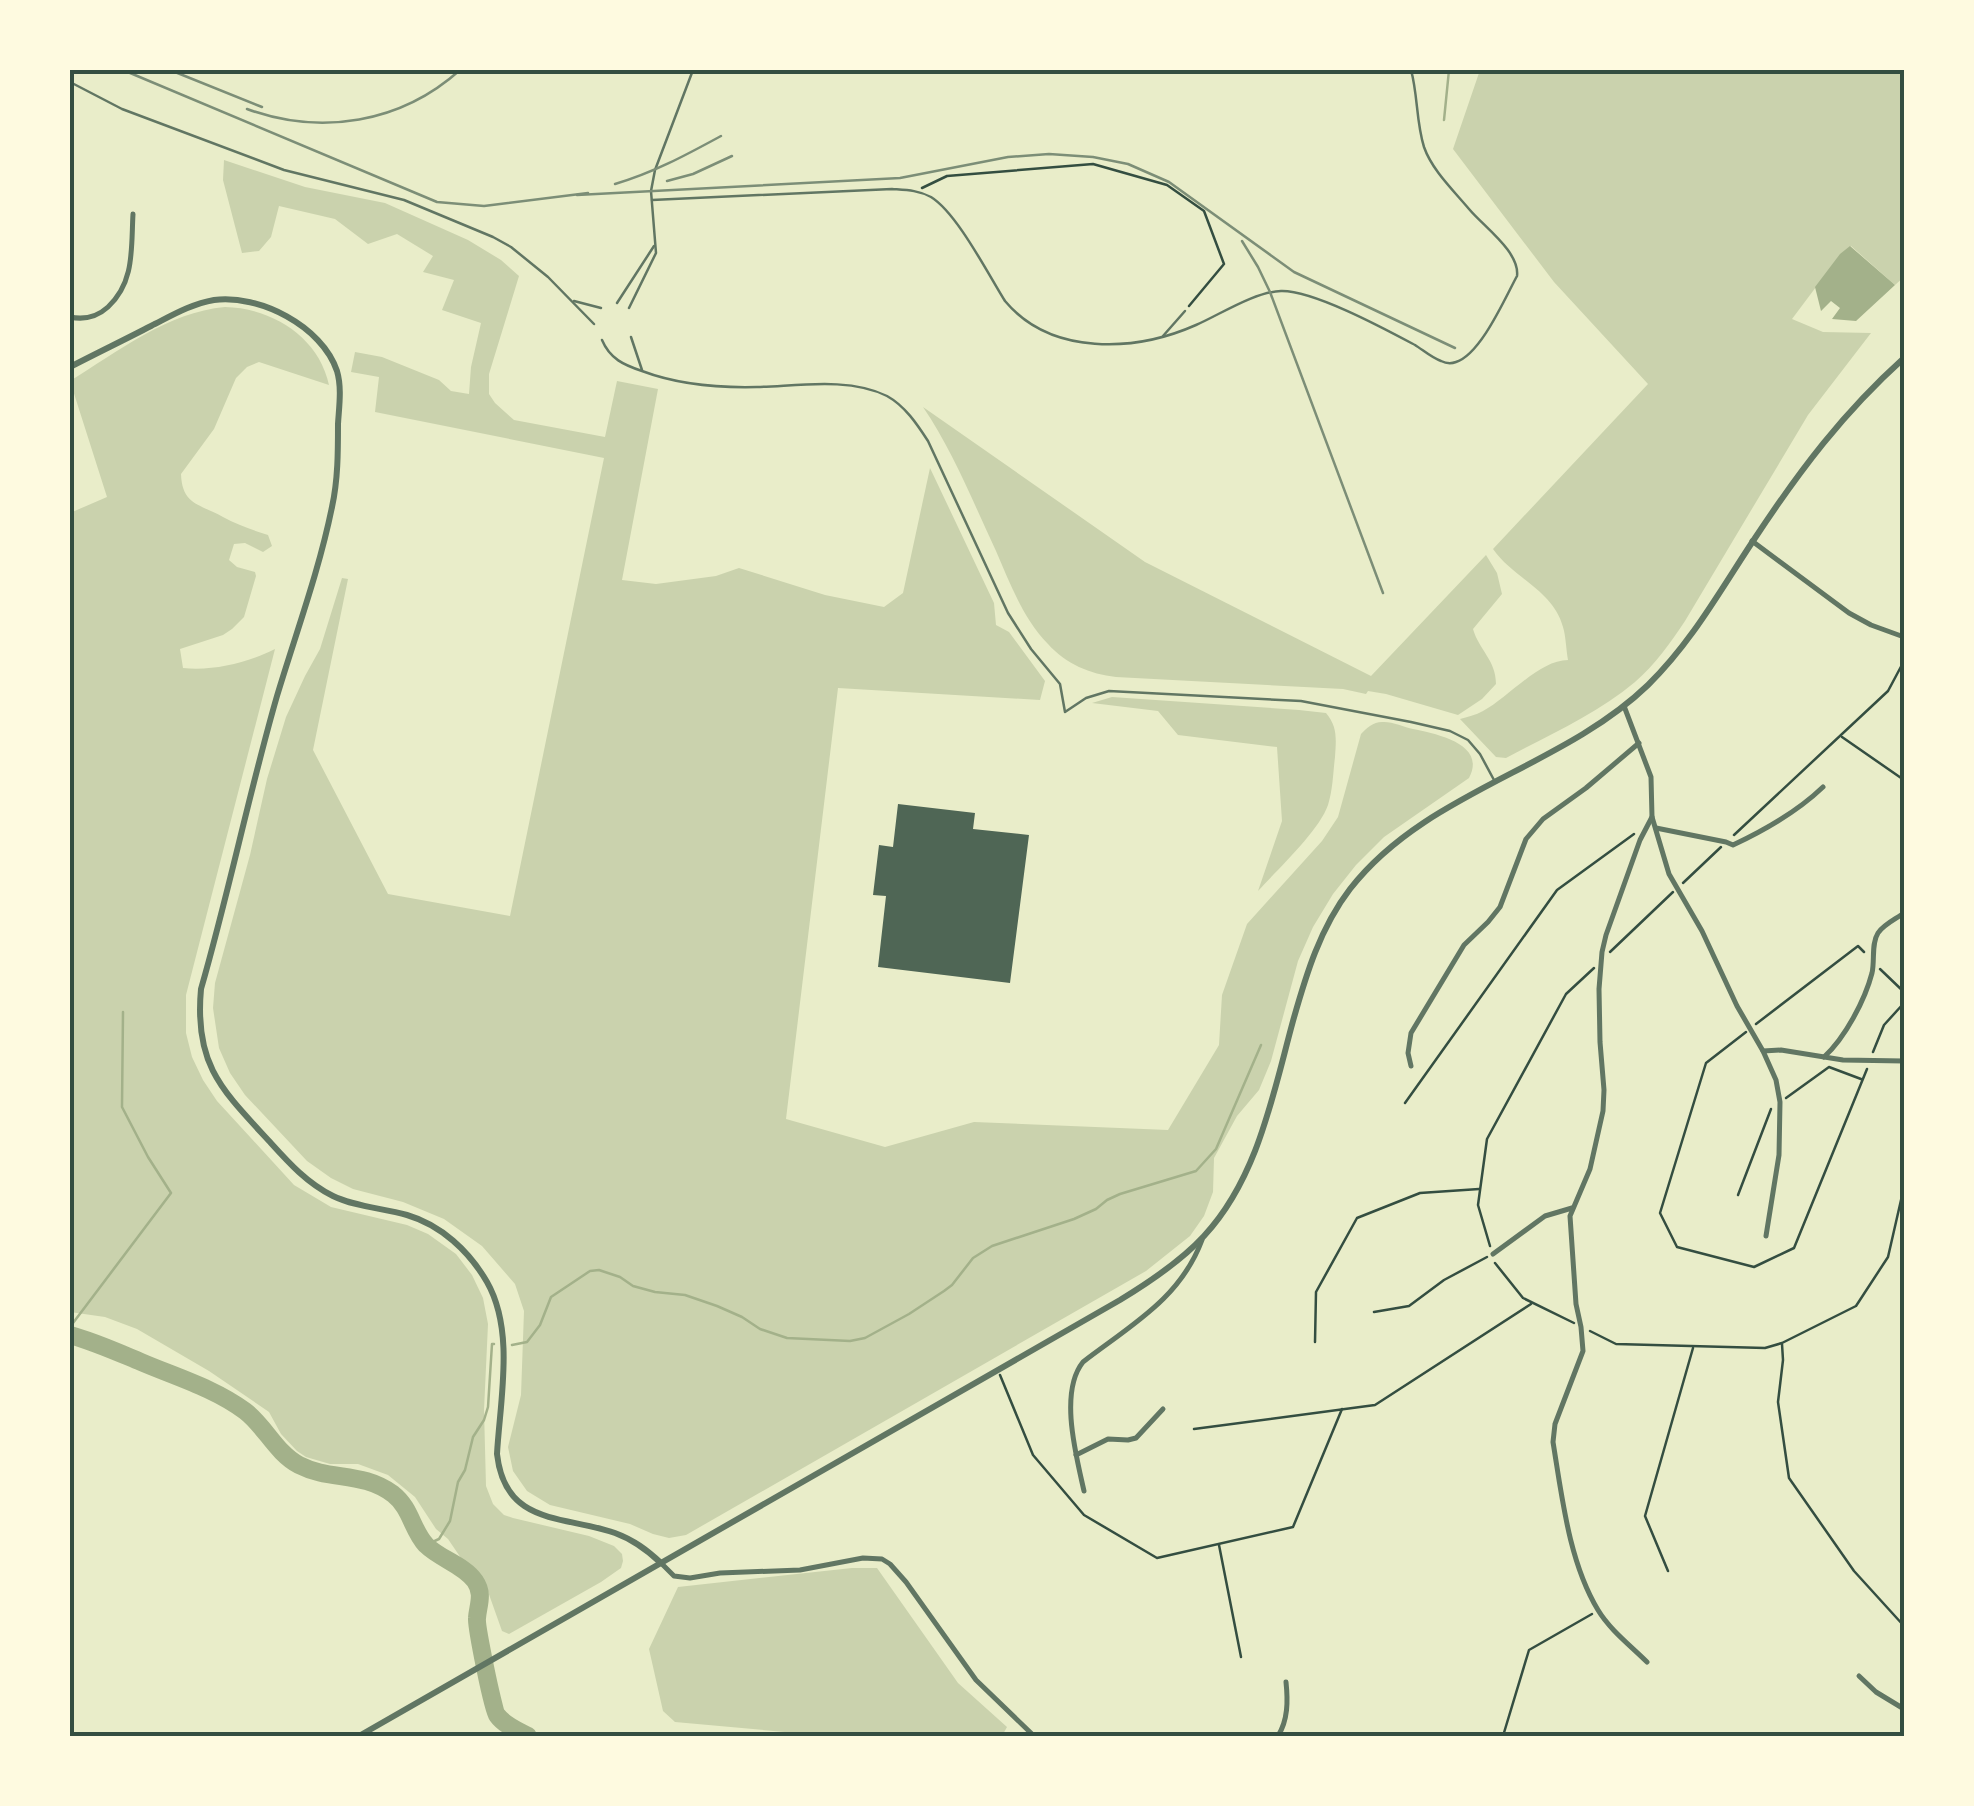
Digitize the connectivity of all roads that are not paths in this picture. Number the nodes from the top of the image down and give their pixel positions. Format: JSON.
{"nodes":[{"id":1,"x":693,"y":70,"type":"edge"},
{"id":2,"x":1411,"y":70,"type":"edge"},
{"id":3,"x":70,"y":82,"type":"edge"},
{"id":4,"x":652,"y":200,"type":"junction"},
{"id":5,"x":133,"y":214,"type":"dead end"},
{"id":6,"x":655,"y":245,"type":"junction"},
{"id":7,"x":572,"y":301,"type":"junction"},
{"id":8,"x":617,"y":302,"type":"dead end"},
{"id":9,"x":600,"y":308,"type":"dead end"},
{"id":10,"x":629,"y":308,"type":"dead end"},
{"id":11,"x":1185,"y":311,"type":"road end"},
{"id":12,"x":70,"y":317,"type":"edge"},
{"id":13,"x":594,"y":324,"type":"dead end"},
{"id":14,"x":631,"y":337,"type":"dead end"},
{"id":15,"x":1162,"y":337,"type":"junction"},
{"id":16,"x":602,"y":340,"type":"dead end"},
{"id":17,"x":1904,"y":358,"type":"edge"},
{"id":18,"x":70,"y":367,"type":"edge"},
{"id":19,"x":643,"y":372,"type":"junction"},
{"id":20,"x":1752,"y":542,"type":"junction"},
{"id":21,"x":1904,"y":637,"type":"edge"},
{"id":22,"x":1624,"y":706,"type":"junction"},
{"id":23,"x":1639,"y":743,"type":"junction"},
{"id":24,"x":1494,"y":782,"type":"junction"},
{"id":25,"x":1823,"y":787,"type":"dead end"},
{"id":26,"x":1652,"y":817,"type":"junction"},
{"id":27,"x":1656,"y":828,"type":"junction"},
{"id":28,"x":1904,"y":913,"type":"edge"},
{"id":29,"x":1763,"y":1050,"type":"junction"},
{"id":30,"x":1824,"y":1057,"type":"junction"},
{"id":31,"x":1904,"y":1061,"type":"edge"},
{"id":32,"x":1411,"y":1066,"type":"dead end"},
{"id":33,"x":1572,"y":1208,"type":"junction"},
{"id":34,"x":1766,"y":1236,"type":"dead end"},
{"id":35,"x":1204,"y":1237,"type":"junction"},
{"id":36,"x":1493,"y":1254,"type":"road end"},
{"id":37,"x":1163,"y":1409,"type":"dead end"},
{"id":38,"x":1076,"y":1455,"type":"junction"},
{"id":39,"x":1084,"y":1490,"type":"dead end"},
{"id":40,"x":661,"y":1563,"type":"junction"},
{"id":41,"x":1647,"y":1662,"type":"dead end"},
{"id":42,"x":1860,"y":1676,"type":"dead end"},
{"id":43,"x":1286,"y":1682,"type":"dead end"},
{"id":44,"x":1904,"y":1708,"type":"edge"},
{"id":45,"x":359,"y":1736,"type":"edge"},
{"id":46,"x":1034,"y":1736,"type":"edge"},
{"id":47,"x":1278,"y":1736,"type":"edge"}],
"edges":[{"from":1,"to":4,"type":"lane"},
{"from":2,"to":15,"type":"lane"},
{"from":3,"to":7,"type":"lane"},
{"from":4,"to":6,"type":"lane"},
{"from":4,"to":15,"type":"lane"},
{"from":5,"to":12,"type":"street"},
{"from":6,"to":8,"type":"lane"},
{"from":6,"to":10,"type":"lane"},
{"from":7,"to":9,"type":"lane"},
{"from":7,"to":13,"type":"lane"},
{"from":11,"to":15,"type":"lane"},
{"from":14,"to":19,"type":"lane"},
{"from":16,"to":19,"type":"lane"},
{"from":17,"to":20,"type":"street"},
{"from":18,"to":40,"type":"street"},
{"from":19,"to":24,"type":"lane"},
{"from":20,"to":21,"type":"street"},
{"from":20,"to":22,"type":"street"},
{"from":22,"to":23,"type":"street"},
{"from":22,"to":24,"type":"street"},
{"from":23,"to":26,"type":"street"},
{"from":23,"to":32,"type":"street"},
{"from":24,"to":35,"type":"street"},
{"from":25,"to":27,"type":"street"},
{"from":26,"to":27,"type":"street"},
{"from":26,"to":33,"type":"street"},
{"from":27,"to":29,"type":"street"},
{"from":28,"to":30,"type":"street"},
{"from":29,"to":30,"type":"street"},
{"from":29,"to":34,"type":"street"},
{"from":30,"to":31,"type":"street"},
{"from":33,"to":36,"type":"street"},
{"from":33,"to":41,"type":"street"},
{"from":35,"to":38,"type":"street"},
{"from":35,"to":40,"type":"street"},
{"from":37,"to":38,"type":"street"},
{"from":38,"to":39,"type":"street"},
{"from":40,"to":45,"type":"street"},
{"from":40,"to":46,"type":"street"},
{"from":42,"to":44,"type":"street"},
{"from":43,"to":47,"type":"street"}]}
